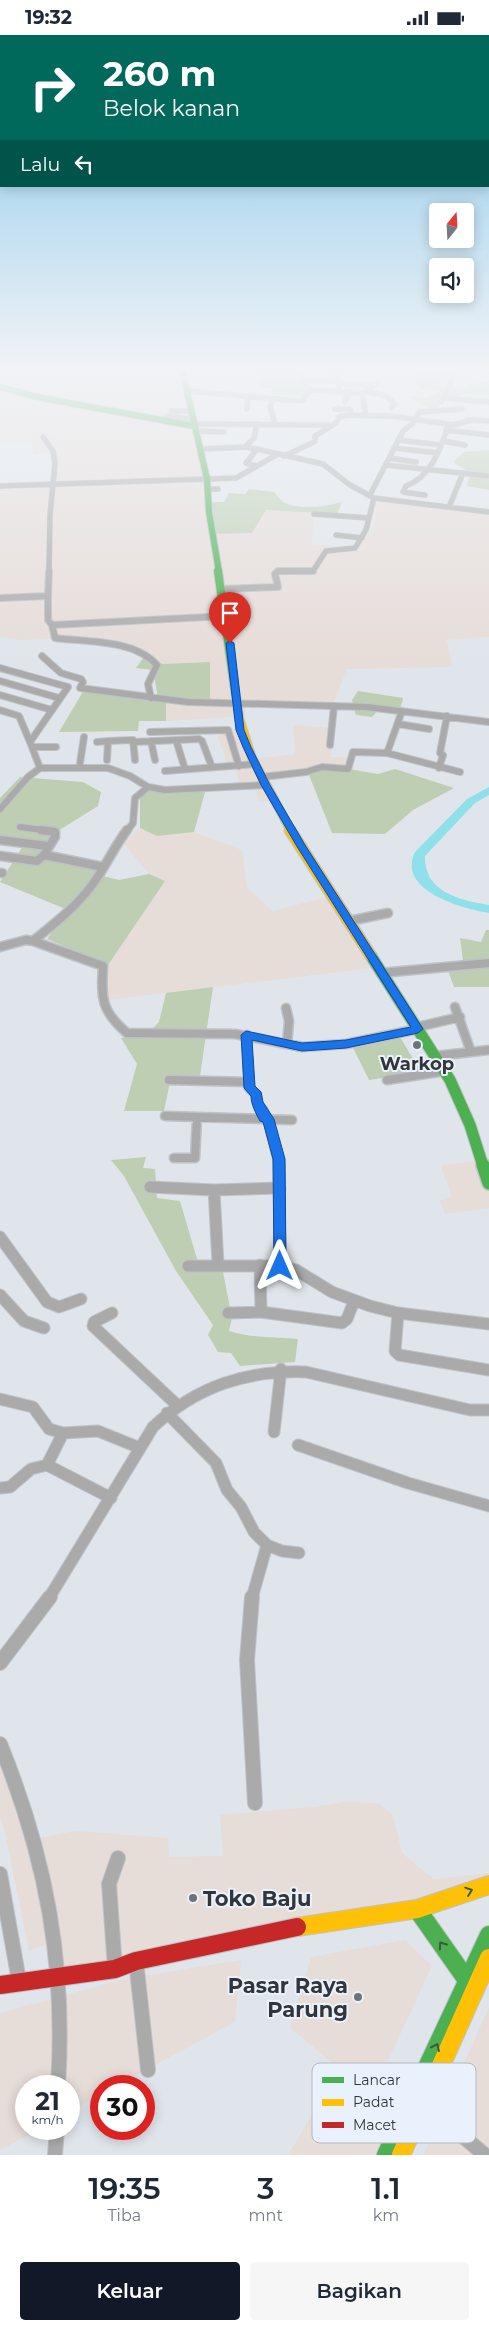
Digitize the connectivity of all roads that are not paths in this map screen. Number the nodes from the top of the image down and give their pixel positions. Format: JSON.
{"nodes":[{"id":1,"x":53,"y":469,"type":"edge"},
{"id":2,"x":206,"y":469,"type":"edge"},
{"id":3,"x":253,"y":469,"type":"edge"},
{"id":4,"x":329,"y":469,"type":"edge"},
{"id":5,"x":384,"y":469,"type":"edge"},
{"id":6,"x":429,"y":469,"type":"edge"},
{"id":7,"x":441,"y":469,"type":"edge"},
{"id":8,"x":463,"y":473,"type":"junction"},
{"id":9,"x":489,"y":476,"type":"edge"},
{"id":10,"x":0,"y":485,"type":"edge"},
{"id":11,"x":52,"y":485,"type":"junction"},
{"id":12,"x":211,"y":486,"type":"junction"},
{"id":13,"x":403,"y":492,"type":"junction"},
{"id":14,"x":425,"y":495,"type":"dead end"},
{"id":15,"x":372,"y":496,"type":"junction"},
{"id":16,"x":399,"y":501,"type":"junction"},
{"id":17,"x":448,"y":507,"type":"junction"},
{"id":18,"x":489,"y":512,"type":"edge"},
{"id":19,"x":314,"y":514,"type":"dead end"},
{"id":20,"x":369,"y":518,"type":"junction"},
{"id":21,"x":336,"y":535,"type":"dead end"},
{"id":22,"x":362,"y":538,"type":"junction"},
{"id":23,"x":222,"y":589,"type":"junction"},
{"id":24,"x":48,"y":596,"type":"junction"},
{"id":25,"x":0,"y":598,"type":"edge"},
{"id":26,"x":226,"y":616,"type":"junction"},
{"id":27,"x":52,"y":625,"type":"junction"},
{"id":28,"x":42,"y":656,"type":"dead end"},
{"id":29,"x":0,"y":668,"type":"edge"},
{"id":30,"x":0,"y":681,"type":"edge"},
{"id":31,"x":0,"y":695,"type":"edge"},
{"id":32,"x":59,"y":698,"type":"junction"},
{"id":33,"x":151,"y":698,"type":"junction"},
{"id":34,"x":236,"y":704,"type":"junction"},
{"id":35,"x":334,"y":706,"type":"junction"},
{"id":36,"x":0,"y":710,"type":"edge"},
{"id":37,"x":52,"y":710,"type":"junction"},
{"id":38,"x":402,"y":711,"type":"junction"},
{"id":39,"x":447,"y":717,"type":"junction"},
{"id":40,"x":489,"y":722,"type":"edge"},
{"id":41,"x":398,"y":724,"type":"junction"},
{"id":42,"x":429,"y":729,"type":"dead end"},
{"id":43,"x":228,"y":730,"type":"junction"},
{"id":44,"x":240,"y":730,"type":"junction"},
{"id":45,"x":150,"y":732,"type":"dead end"},
{"id":46,"x":84,"y":737,"type":"dead end"},
{"id":47,"x":176,"y":740,"type":"junction"},
{"id":48,"x":108,"y":741,"type":"junction"},
{"id":49,"x":151,"y":741,"type":"junction"},
{"id":50,"x":97,"y":742,"type":"dead end"},
{"id":51,"x":134,"y":742,"type":"junction"},
{"id":52,"x":31,"y":745,"type":"junction"},
{"id":53,"x":330,"y":745,"type":"dead end"},
{"id":54,"x":56,"y":747,"type":"dead end"},
{"id":55,"x":387,"y":753,"type":"junction"},
{"id":56,"x":135,"y":760,"type":"dead end"},
{"id":57,"x":155,"y":760,"type":"dead end"},
{"id":58,"x":107,"y":761,"type":"dead end"},
{"id":59,"x":79,"y":764,"type":"junction"},
{"id":60,"x":256,"y":764,"type":"junction"},
{"id":61,"x":40,"y":765,"type":"junction"},
{"id":62,"x":238,"y":766,"type":"junction"},
{"id":63,"x":212,"y":767,"type":"junction"},
{"id":64,"x":440,"y":768,"type":"junction"},
{"id":65,"x":185,"y":769,"type":"junction"},
{"id":66,"x":165,"y":771,"type":"dead end"},
{"id":67,"x":460,"y":772,"type":"dead end"},
{"id":68,"x":264,"y":781,"type":"junction"},
{"id":69,"x":148,"y":787,"type":"junction"},
{"id":70,"x":0,"y":809,"type":"edge"},
{"id":71,"x":20,"y":827,"type":"dead end"},
{"id":72,"x":0,"y":839,"type":"edge"},
{"id":73,"x":48,"y":847,"type":"junction"},
{"id":74,"x":44,"y":855,"type":"junction"},
{"id":75,"x":0,"y":856,"type":"edge"},
{"id":76,"x":103,"y":867,"type":"junction"},
{"id":77,"x":388,"y":913,"type":"dead end"},
{"id":78,"x":349,"y":921,"type":"junction"},
{"id":79,"x":33,"y":941,"type":"junction"},
{"id":80,"x":0,"y":947,"type":"edge"},
{"id":81,"x":489,"y":963,"type":"edge"},
{"id":82,"x":381,"y":973,"type":"junction"},
{"id":83,"x":455,"y":1007,"type":"dead end"},
{"id":84,"x":286,"y":1008,"type":"dead end"},
{"id":85,"x":460,"y":1017,"type":"junction"},
{"id":86,"x":417,"y":1028,"type":"junction"},
{"id":87,"x":246,"y":1035,"type":"junction"},
{"id":88,"x":287,"y":1044,"type":"junction"},
{"id":89,"x":489,"y":1050,"type":"edge"},
{"id":90,"x":470,"y":1052,"type":"junction"},
{"id":91,"x":435,"y":1056,"type":"junction"},
{"id":92,"x":445,"y":1071,"type":"junction"},
{"id":93,"x":169,"y":1080,"type":"dead end"},
{"id":94,"x":387,"y":1080,"type":"dead end"},
{"id":95,"x":248,"y":1081,"type":"junction"},
{"id":96,"x":165,"y":1116,"type":"dead end"},
{"id":97,"x":197,"y":1118,"type":"junction"},
{"id":98,"x":266,"y":1119,"type":"junction"},
{"id":99,"x":292,"y":1120,"type":"dead end"},
{"id":100,"x":174,"y":1159,"type":"dead end"},
{"id":101,"x":489,"y":1183,"type":"edge"},
{"id":102,"x":150,"y":1187,"type":"dead end"},
{"id":103,"x":280,"y":1188,"type":"junction"},
{"id":104,"x":214,"y":1190,"type":"junction"},
{"id":105,"x":0,"y":1237,"type":"edge"},
{"id":106,"x":218,"y":1264,"type":"junction"},
{"id":107,"x":260,"y":1265,"type":"junction"},
{"id":108,"x":188,"y":1266,"type":"dead end"},
{"id":109,"x":280,"y":1266,"type":"junction"},
{"id":110,"x":0,"y":1295,"type":"edge"},
{"id":111,"x":81,"y":1299,"type":"dead end"},
{"id":112,"x":354,"y":1301,"type":"junction"},
{"id":113,"x":261,"y":1312,"type":"junction"},
{"id":114,"x":112,"y":1313,"type":"dead end"},
{"id":115,"x":228,"y":1313,"type":"dead end"},
{"id":116,"x":398,"y":1313,"type":"junction"},
{"id":117,"x":489,"y":1325,"type":"edge"},
{"id":118,"x":44,"y":1328,"type":"dead end"},
{"id":119,"x":281,"y":1369,"type":"junction"},
{"id":120,"x":489,"y":1371,"type":"edge"},
{"id":121,"x":0,"y":1399,"type":"edge"},
{"id":122,"x":178,"y":1406,"type":"junction"},
{"id":123,"x":489,"y":1410,"type":"edge"},
{"id":124,"x":167,"y":1413,"type":"junction"},
{"id":125,"x":274,"y":1432,"type":"dead end"},
{"id":126,"x":63,"y":1433,"type":"junction"},
{"id":127,"x":298,"y":1445,"type":"dead end"},
{"id":128,"x":140,"y":1448,"type":"junction"},
{"id":129,"x":47,"y":1465,"type":"junction"},
{"id":130,"x":0,"y":1488,"type":"edge"},
{"id":131,"x":111,"y":1498,"type":"junction"},
{"id":132,"x":489,"y":1506,"type":"edge"},
{"id":133,"x":266,"y":1545,"type":"junction"},
{"id":134,"x":299,"y":1553,"type":"dead end"},
{"id":135,"x":0,"y":1663,"type":"edge"},
{"id":136,"x":0,"y":1744,"type":"edge"},
{"id":137,"x":255,"y":1803,"type":"dead end"},
{"id":138,"x":118,"y":1858,"type":"dead end"},
{"id":139,"x":0,"y":1875,"type":"edge"},
{"id":140,"x":489,"y":1885,"type":"edge"},
{"id":141,"x":417,"y":1909,"type":"junction"},
{"id":142,"x":489,"y":1935,"type":"edge"},
{"id":143,"x":489,"y":1958,"type":"edge"},
{"id":144,"x":136,"y":1961,"type":"junction"},
{"id":145,"x":115,"y":1969,"type":"junction"},
{"id":146,"x":59,"y":1976,"type":"junction"},
{"id":147,"x":467,"y":1980,"type":"junction"},
{"id":148,"x":19,"y":1981,"type":"junction"},
{"id":149,"x":0,"y":1985,"type":"edge"},
{"id":150,"x":476,"y":1991,"type":"junction"},
{"id":151,"x":429,"y":2063,"type":"edge"},
{"id":152,"x":443,"y":2063,"type":"edge"},
{"id":153,"x":148,"y":2070,"type":"dead end"},
{"id":154,"x":59,"y":2075,"type":"edge"},
{"id":155,"x":57,"y":2140,"type":"edge"},
{"id":156,"x":392,"y":2143,"type":"edge"},
{"id":157,"x":406,"y":2143,"type":"edge"},
{"id":158,"x":471,"y":2143,"type":"edge"},
{"id":159,"x":55,"y":2155,"type":"edge"},
{"id":160,"x":386,"y":2155,"type":"edge"},
{"id":161,"x":401,"y":2155,"type":"edge"},
{"id":162,"x":485,"y":2155,"type":"edge"}],
"edges":[{"from":1,"to":11,"type":"street"},
{"from":2,"to":12,"type":"main road"},
{"from":3,"to":12,"type":"street"},
{"from":4,"to":15,"type":"street"},
{"from":5,"to":15,"type":"street"},
{"from":6,"to":13,"type":"street"},
{"from":7,"to":8,"type":"street"},
{"from":8,"to":9,"type":"street"},
{"from":8,"to":17,"type":"street"},
{"from":10,"to":11,"type":"street"},
{"from":11,"to":12,"type":"street"},
{"from":11,"to":24,"type":"street"},
{"from":12,"to":23,"type":"main road"},
{"from":13,"to":14,"type":"street"},
{"from":13,"to":16,"type":"street"},
{"from":15,"to":16,"type":"street"},
{"from":15,"to":20,"type":"street"},
{"from":16,"to":17,"type":"street"},
{"from":17,"to":18,"type":"street"},
{"from":19,"to":20,"type":"street"},
{"from":20,"to":22,"type":"street"},
{"from":21,"to":22,"type":"street"},
{"from":22,"to":23,"type":"street"},
{"from":23,"to":26,"type":"main road"},
{"from":24,"to":25,"type":"street"},
{"from":24,"to":27,"type":"street"},
{"from":26,"to":27,"type":"street"},
{"from":26,"to":34,"type":"main road"},
{"from":27,"to":33,"type":"street"},
{"from":28,"to":33,"type":"street"},
{"from":29,"to":32,"type":"street"},
{"from":30,"to":32,"type":"street"},
{"from":31,"to":37,"type":"street"},
{"from":32,"to":37,"type":"street"},
{"from":33,"to":34,"type":"street"},
{"from":34,"to":35,"type":"street"},
{"from":34,"to":44,"type":"main road"},
{"from":35,"to":38,"type":"street"},
{"from":35,"to":53,"type":"street"},
{"from":36,"to":52,"type":"street"},
{"from":37,"to":52,"type":"street"},
{"from":38,"to":39,"type":"street"},
{"from":38,"to":41,"type":"street"},
{"from":39,"to":40,"type":"street"},
{"from":39,"to":64,"type":"street"},
{"from":41,"to":42,"type":"street"},
{"from":41,"to":55,"type":"street"},
{"from":43,"to":44,"type":"street"},
{"from":43,"to":45,"type":"street"},
{"from":43,"to":62,"type":"street"},
{"from":44,"to":60,"type":"main road"},
{"from":46,"to":59,"type":"street"},
{"from":47,"to":49,"type":"street"},
{"from":47,"to":63,"type":"street"},
{"from":47,"to":65,"type":"street"},
{"from":48,"to":50,"type":"street"},
{"from":48,"to":51,"type":"street"},
{"from":48,"to":58,"type":"street"},
{"from":49,"to":51,"type":"street"},
{"from":49,"to":57,"type":"street"},
{"from":51,"to":56,"type":"street"},
{"from":52,"to":54,"type":"street"},
{"from":52,"to":61,"type":"street"},
{"from":55,"to":64,"type":"street"},
{"from":55,"to":68,"type":"street"},
{"from":59,"to":61,"type":"street"},
{"from":59,"to":69,"type":"street"},
{"from":60,"to":62,"type":"street"},
{"from":60,"to":68,"type":"main road"},
{"from":61,"to":70,"type":"street"},
{"from":62,"to":63,"type":"street"},
{"from":63,"to":65,"type":"street"},
{"from":64,"to":67,"type":"street"},
{"from":65,"to":66,"type":"street"},
{"from":68,"to":69,"type":"street"},
{"from":68,"to":78,"type":"main road"},
{"from":69,"to":76,"type":"street"},
{"from":71,"to":73,"type":"street"},
{"from":72,"to":73,"type":"street"},
{"from":73,"to":74,"type":"street"},
{"from":74,"to":75,"type":"street"},
{"from":74,"to":76,"type":"street"},
{"from":76,"to":79,"type":"street"},
{"from":77,"to":78,"type":"street"},
{"from":78,"to":82,"type":"main road"},
{"from":79,"to":80,"type":"street"},
{"from":79,"to":87,"type":"street"},
{"from":81,"to":82,"type":"street"},
{"from":82,"to":86,"type":"main road"},
{"from":83,"to":85,"type":"street"},
{"from":84,"to":88,"type":"street"},
{"from":85,"to":86,"type":"street"},
{"from":85,"to":90,"type":"street"},
{"from":86,"to":88,"type":"street"},
{"from":86,"to":91,"type":"main road"},
{"from":87,"to":88,"type":"street"},
{"from":87,"to":95,"type":"street"},
{"from":89,"to":90,"type":"street"},
{"from":90,"to":91,"type":"street"},
{"from":91,"to":92,"type":"main road"},
{"from":92,"to":94,"type":"street"},
{"from":92,"to":101,"type":"main road"},
{"from":93,"to":95,"type":"street"},
{"from":95,"to":98,"type":"street"},
{"from":96,"to":97,"type":"street"},
{"from":97,"to":98,"type":"street"},
{"from":97,"to":100,"type":"street"},
{"from":98,"to":99,"type":"street"},
{"from":98,"to":103,"type":"street"},
{"from":102,"to":104,"type":"street"},
{"from":103,"to":104,"type":"street"},
{"from":103,"to":109,"type":"street"},
{"from":104,"to":106,"type":"street"},
{"from":105,"to":111,"type":"street"},
{"from":106,"to":107,"type":"street"},
{"from":106,"to":108,"type":"street"},
{"from":107,"to":109,"type":"street"},
{"from":107,"to":113,"type":"street"},
{"from":109,"to":112,"type":"street"},
{"from":110,"to":118,"type":"street"},
{"from":112,"to":113,"type":"street"},
{"from":112,"to":116,"type":"street"},
{"from":113,"to":115,"type":"street"},
{"from":114,"to":122,"type":"street"},
{"from":116,"to":117,"type":"street"},
{"from":116,"to":120,"type":"street"},
{"from":119,"to":122,"type":"street"},
{"from":119,"to":123,"type":"street"},
{"from":119,"to":125,"type":"street"},
{"from":121,"to":126,"type":"street"},
{"from":122,"to":124,"type":"street"},
{"from":124,"to":128,"type":"street"},
{"from":124,"to":133,"type":"street"},
{"from":126,"to":128,"type":"street"},
{"from":126,"to":129,"type":"street"},
{"from":127,"to":132,"type":"street"},
{"from":128,"to":131,"type":"street"},
{"from":129,"to":130,"type":"street"},
{"from":129,"to":131,"type":"street"},
{"from":131,"to":135,"type":"street"},
{"from":133,"to":134,"type":"street"},
{"from":133,"to":137,"type":"street"},
{"from":136,"to":146,"type":"street"},
{"from":138,"to":145,"type":"street"},
{"from":139,"to":148,"type":"street"},
{"from":141,"to":140,"type":"main road","one_way":true},
{"from":141,"to":144,"type":"main road"},
{"from":147,"to":141,"type":"main road","one_way":true},
{"from":142,"to":147,"type":"main road"},
{"from":143,"to":150,"type":"main road"},
{"from":144,"to":145,"type":"main road"},
{"from":144,"to":153,"type":"street"},
{"from":145,"to":146,"type":"main road"},
{"from":146,"to":148,"type":"main road"},
{"from":146,"to":154,"type":"street"},
{"from":147,"to":150,"type":"main road"},
{"from":151,"to":147,"type":"main road","one_way":true},
{"from":148,"to":149,"type":"main road"},
{"from":150,"to":152,"type":"main road"},
{"from":155,"to":159,"type":"street"},
{"from":160,"to":156,"type":"main road","one_way":true},
{"from":157,"to":161,"type":"main road"},
{"from":158,"to":162,"type":"street"}]}
